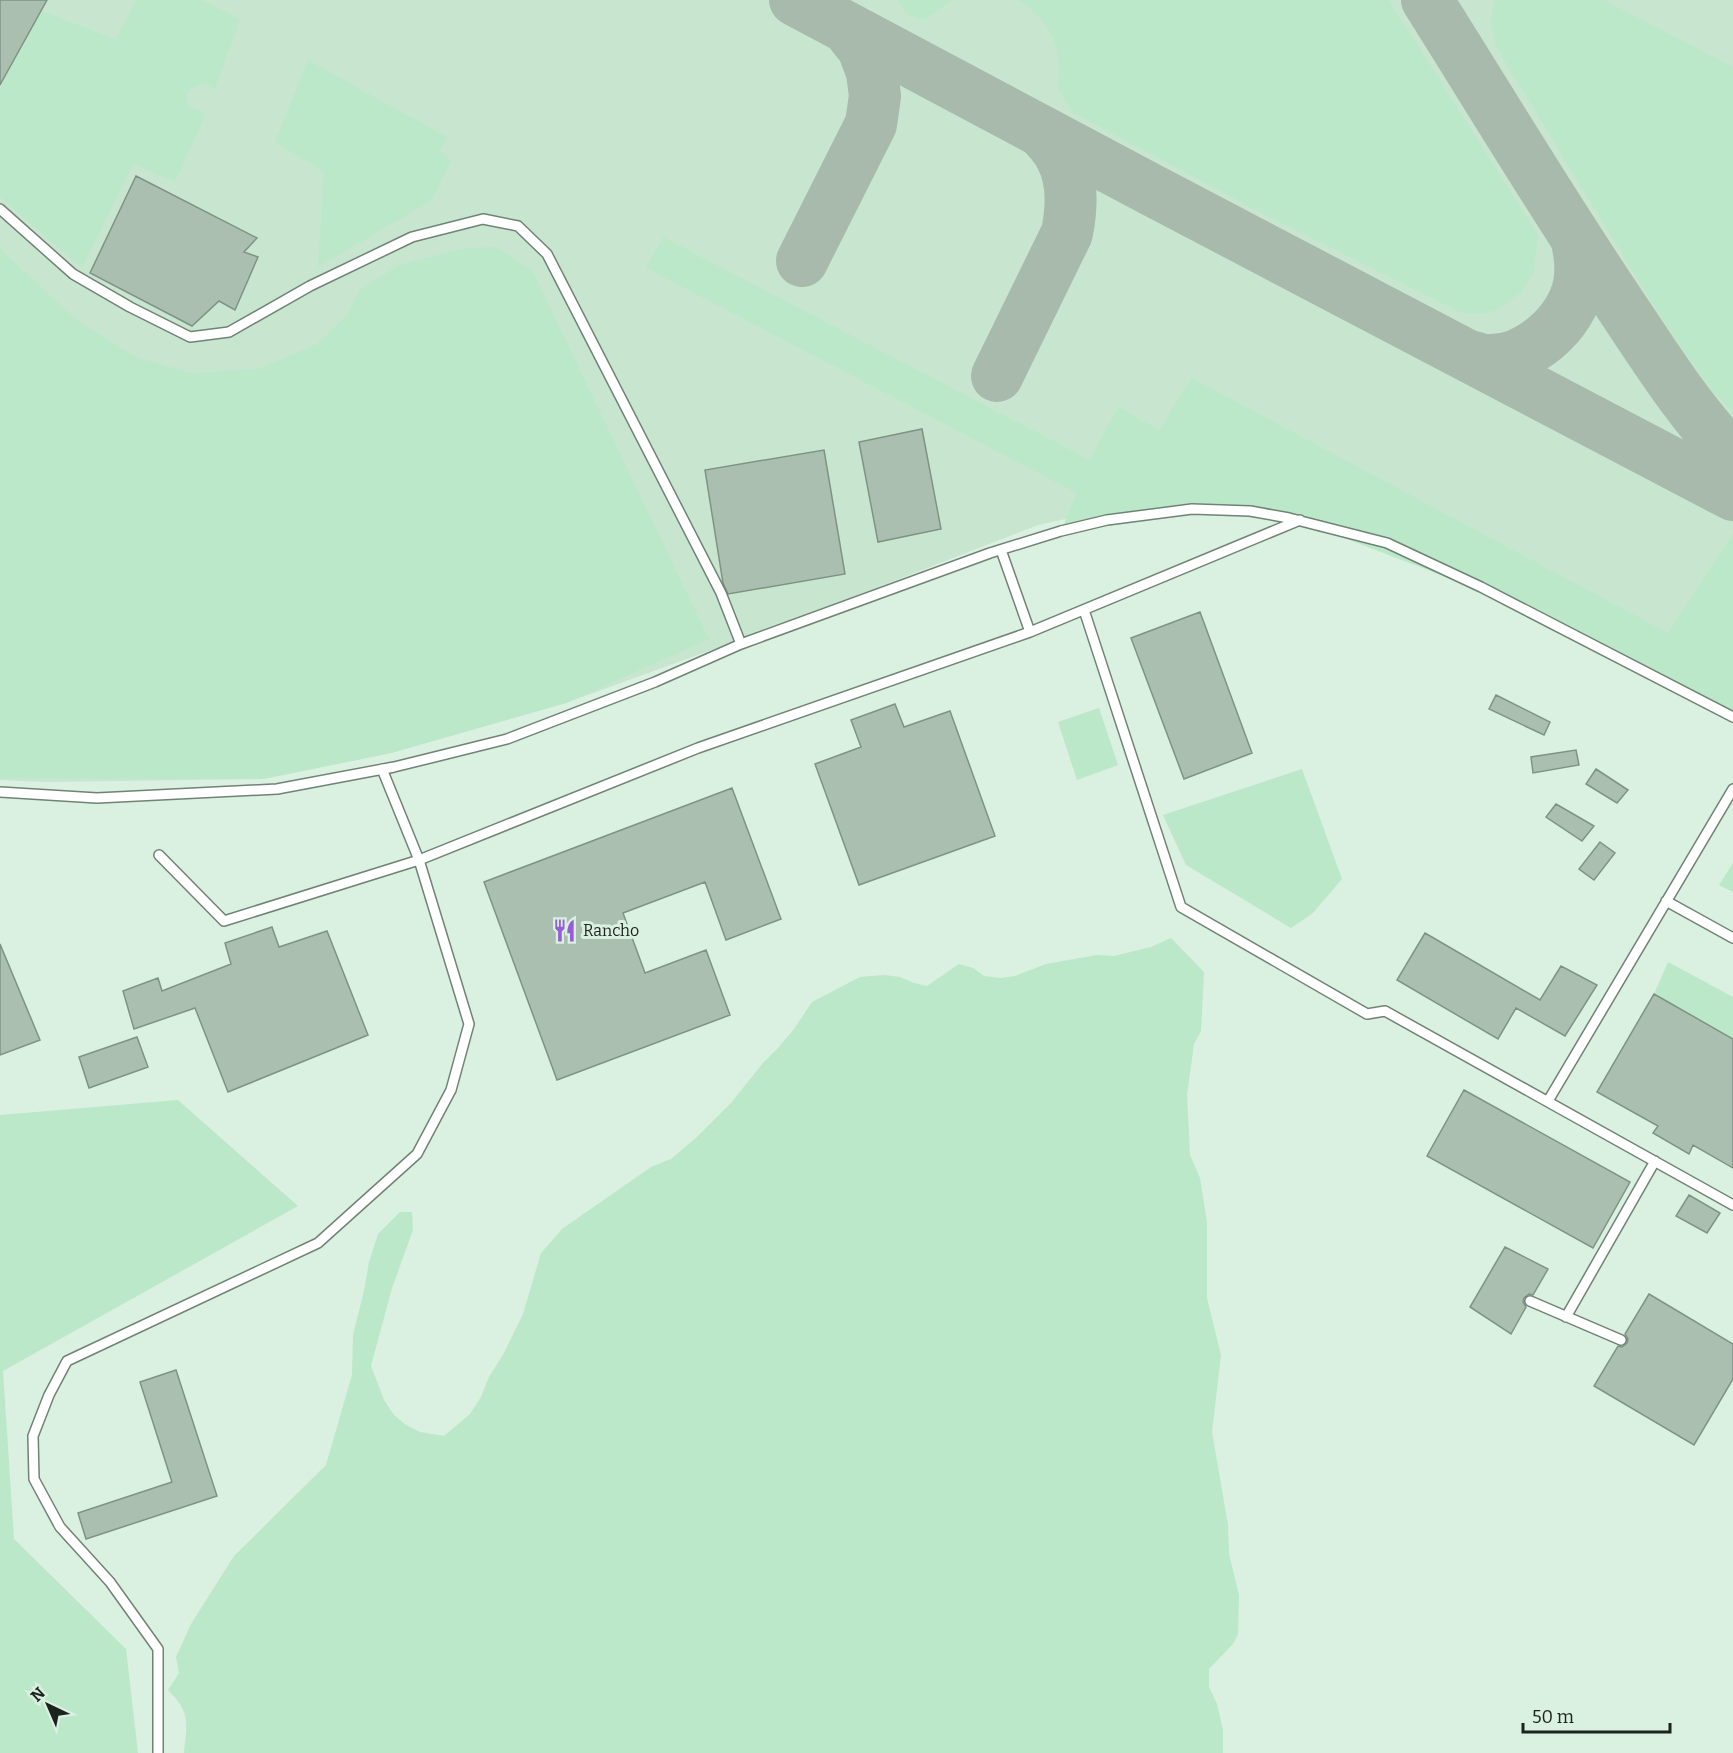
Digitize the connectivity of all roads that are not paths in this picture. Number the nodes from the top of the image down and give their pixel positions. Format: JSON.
{"nodes":[{"id":1,"x":0,"y":209,"type":"edge"},
{"id":2,"x":1300,"y":520,"type":"junction"},
{"id":3,"x":1001,"y":550,"type":"junction"},
{"id":4,"x":1084,"y":610,"type":"junction"},
{"id":5,"x":1030,"y":632,"type":"junction"},
{"id":6,"x":741,"y":644,"type":"junction"},
{"id":7,"x":1733,"y":717,"type":"edge"},
{"id":8,"x":382,"y":769,"type":"junction"},
{"id":9,"x":1733,"y":789,"type":"edge"},
{"id":10,"x":0,"y":792,"type":"edge"},
{"id":11,"x":159,"y":855,"type":"dead end"},
{"id":12,"x":419,"y":860,"type":"junction"},
{"id":13,"x":1666,"y":901,"type":"junction"},
{"id":14,"x":1733,"y":938,"type":"edge"},
{"id":15,"x":1548,"y":1101,"type":"junction"},
{"id":16,"x":1655,"y":1161,"type":"junction"},
{"id":17,"x":1733,"y":1205,"type":"edge"},
{"id":18,"x":1530,"y":1301,"type":"dead end"},
{"id":19,"x":1566,"y":1317,"type":"junction"},
{"id":20,"x":1621,"y":1340,"type":"dead end"},
{"id":21,"x":158,"y":1753,"type":"edge"}],
"edges":[{"from":1,"to":6,"type":"lane"},
{"from":2,"to":3,"type":"lane"},
{"from":2,"to":4,"type":"lane"},
{"from":2,"to":7,"type":"lane"},
{"from":3,"to":5,"type":"lane"},
{"from":3,"to":6,"type":"lane"},
{"from":4,"to":5,"type":"lane"},
{"from":4,"to":15,"type":"lane"},
{"from":5,"to":12,"type":"lane"},
{"from":6,"to":8,"type":"lane"},
{"from":8,"to":10,"type":"lane"},
{"from":8,"to":12,"type":"lane"},
{"from":9,"to":13,"type":"lane"},
{"from":11,"to":12,"type":"lane"},
{"from":12,"to":21,"type":"lane"},
{"from":13,"to":14,"type":"lane"},
{"from":13,"to":15,"type":"lane"},
{"from":15,"to":16,"type":"lane"},
{"from":16,"to":17,"type":"lane"},
{"from":16,"to":19,"type":"lane"},
{"from":18,"to":19,"type":"lane"},
{"from":19,"to":20,"type":"lane"}]}
